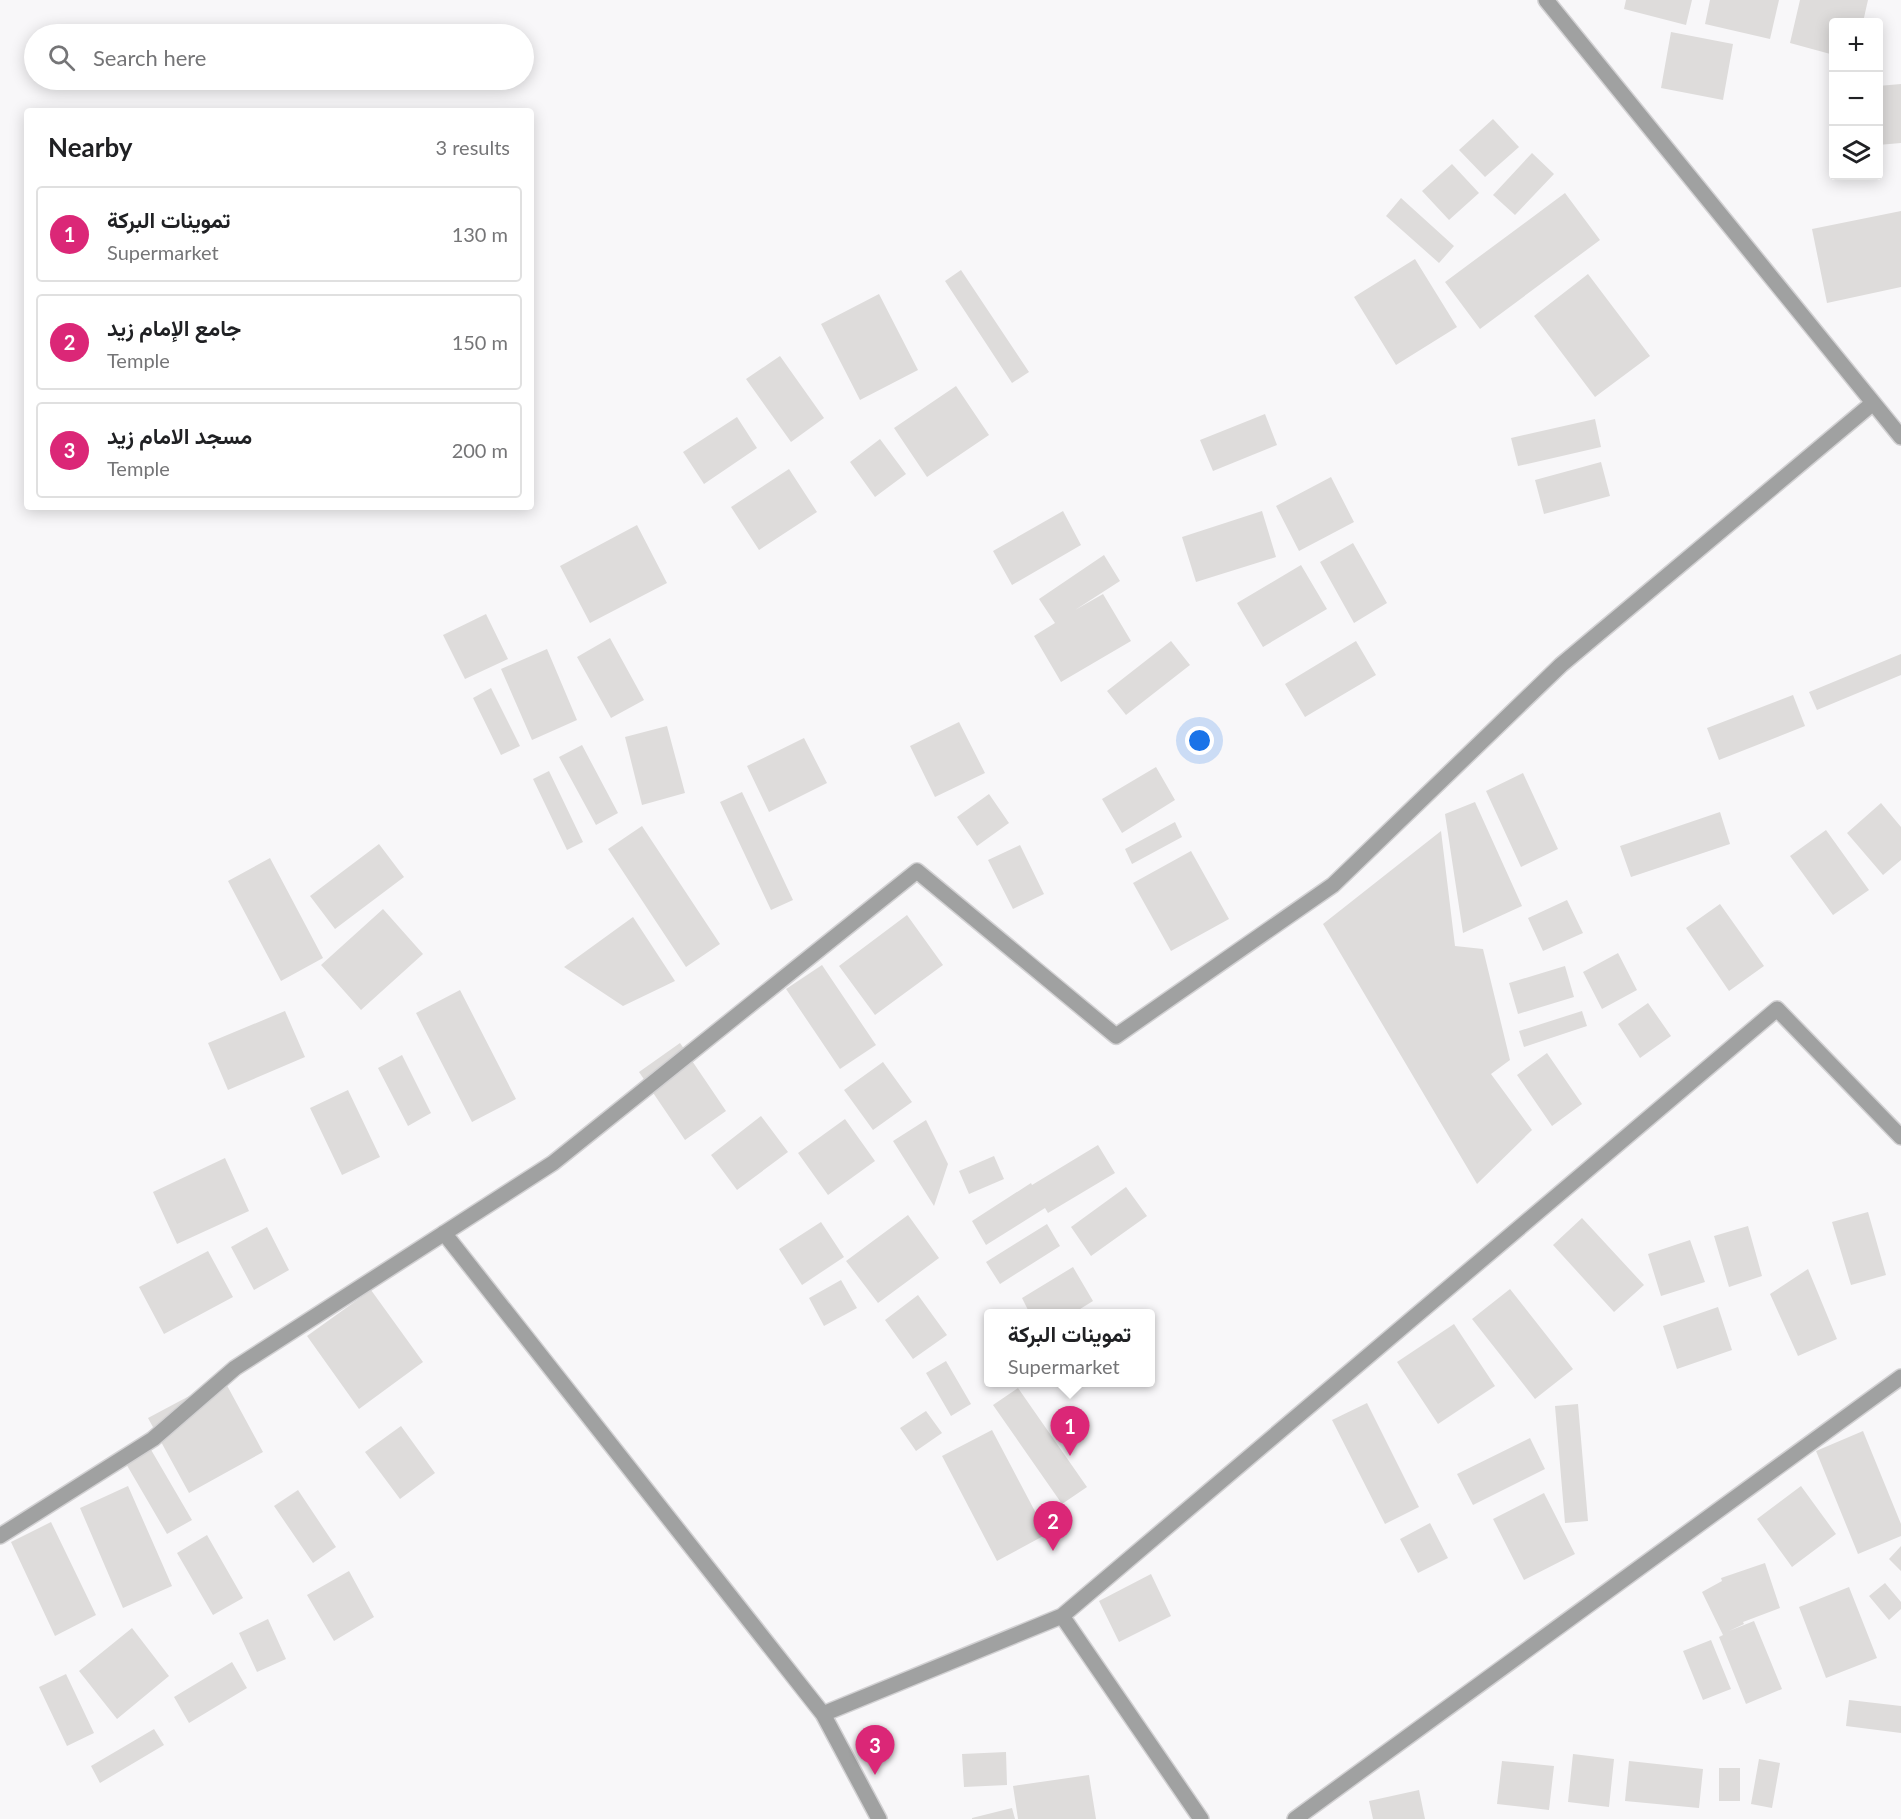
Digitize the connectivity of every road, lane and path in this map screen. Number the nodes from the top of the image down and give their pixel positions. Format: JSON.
{"nodes":[{"id":1,"x":1546,"y":0,"type":"edge"},
{"id":2,"x":1873,"y":403,"type":"junction"},
{"id":3,"x":1901,"y":437,"type":"edge"},
{"id":4,"x":1901,"y":1137,"type":"edge"},
{"id":5,"x":444,"y":1233,"type":"junction"},
{"id":6,"x":1901,"y":1377,"type":"edge"},
{"id":7,"x":0,"y":1536,"type":"edge"},
{"id":8,"x":1062,"y":1616,"type":"junction"},
{"id":9,"x":823,"y":1714,"type":"junction"},
{"id":10,"x":879,"y":1819,"type":"edge"},
{"id":11,"x":1201,"y":1819,"type":"edge"},
{"id":12,"x":1295,"y":1819,"type":"edge"}],
"edges":[{"from":1,"to":2,"type":"street"},
{"from":2,"to":3,"type":"street"},
{"from":2,"to":5,"type":"street"},
{"from":4,"to":8,"type":"street"},
{"from":5,"to":7,"type":"street"},
{"from":5,"to":9,"type":"street"},
{"from":6,"to":12,"type":"street"},
{"from":8,"to":9,"type":"street"},
{"from":8,"to":11,"type":"street"},
{"from":9,"to":10,"type":"street"}]}
